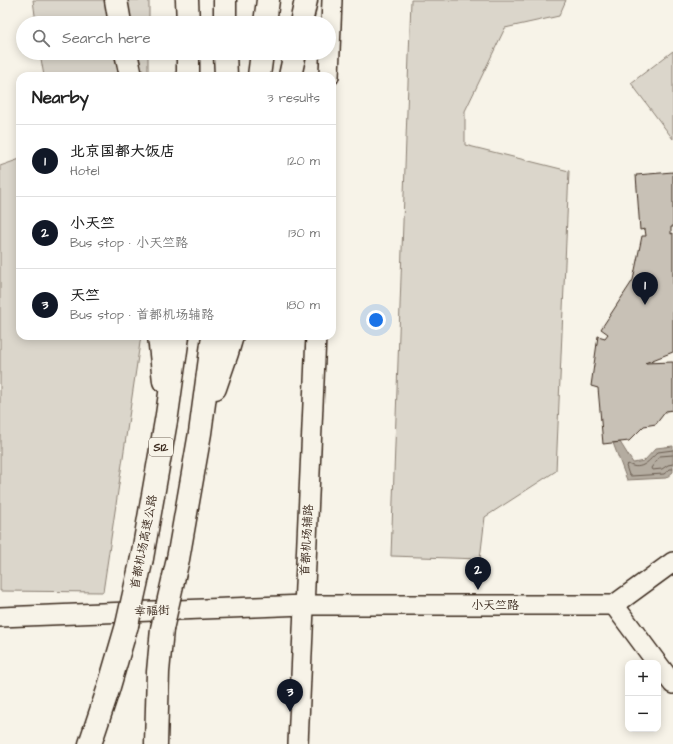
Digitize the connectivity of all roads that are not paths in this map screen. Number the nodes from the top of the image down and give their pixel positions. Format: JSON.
{"nodes":[{"id":1,"x":116,"y":0,"type":"edge"},
{"id":2,"x":187,"y":0,"type":"edge"},
{"id":3,"x":225,"y":0,"type":"edge"},
{"id":4,"x":268,"y":0,"type":"edge"},
{"id":5,"x":306,"y":0,"type":"edge"},
{"id":6,"x":332,"y":0,"type":"edge"},
{"id":7,"x":119,"y":16,"type":"edge"},
{"id":8,"x":188,"y":16,"type":"edge"},
{"id":9,"x":225,"y":16,"type":"edge"},
{"id":10,"x":266,"y":16,"type":"edge"},
{"id":11,"x":303,"y":16,"type":"edge"},
{"id":12,"x":331,"y":16,"type":"edge"},
{"id":13,"x":128,"y":60,"type":"edge"},
{"id":14,"x":188,"y":60,"type":"edge"},
{"id":15,"x":226,"y":60,"type":"edge"},
{"id":16,"x":261,"y":60,"type":"edge"},
{"id":17,"x":293,"y":60,"type":"edge"},
{"id":18,"x":330,"y":60,"type":"edge"},
{"id":19,"x":130,"y":72,"type":"edge"},
{"id":20,"x":188,"y":72,"type":"edge"},
{"id":21,"x":226,"y":72,"type":"edge"},
{"id":22,"x":260,"y":72,"type":"edge"},
{"id":23,"x":291,"y":72,"type":"edge"},
{"id":24,"x":329,"y":72,"type":"edge"},
{"id":25,"x":159,"y":340,"type":"edge"},
{"id":26,"x":177,"y":340,"type":"edge"},
{"id":27,"x":212,"y":340,"type":"edge"},
{"id":28,"x":231,"y":340,"type":"edge"},
{"id":29,"x":316,"y":340,"type":"edge"},
{"id":30,"x":167,"y":415,"type":"junction"},
{"id":31,"x":200,"y":433,"type":"junction"},
{"id":32,"x":673,"y":562,"type":"edge"},
{"id":33,"x":304,"y":605,"type":"junction"},
{"id":34,"x":614,"y":605,"type":"junction"},
{"id":35,"x":0,"y":618,"type":"edge"},
{"id":36,"x":656,"y":660,"type":"edge"},
{"id":37,"x":661,"y":667,"type":"edge"},
{"id":38,"x":673,"y":684,"type":"edge"},
{"id":39,"x":90,"y":744,"type":"edge"},
{"id":40,"x":156,"y":744,"type":"edge"},
{"id":41,"x":298,"y":744,"type":"edge"}],
"edges":[{"from":1,"to":7,"type":"highway"},
{"from":2,"to":8,"type":"highway"},
{"from":3,"to":9,"type":"highway"},
{"from":4,"to":10,"type":"highway"},
{"from":5,"to":11,"type":"highway"},
{"from":6,"to":12,"type":"street"},
{"from":13,"to":19,"type":"highway"},
{"from":14,"to":20,"type":"highway"},
{"from":15,"to":21,"type":"highway"},
{"from":16,"to":22,"type":"highway"},
{"from":17,"to":23,"type":"highway"},
{"from":18,"to":24,"type":"street"},
{"from":25,"to":30,"type":"highway"},
{"from":26,"to":30,"type":"highway","name":"首都机场高速公路","number":"S12"},
{"from":27,"to":31,"type":"highway"},
{"from":28,"to":31,"type":"highway"},
{"from":29,"to":33,"type":"street","name":"首都机场辅路"},
{"from":30,"to":39,"type":"highway","name":"首都机场高速公路","number":"S12","bridge":true},
{"from":31,"to":40,"type":"highway","bridge":true},
{"from":32,"to":34,"type":"street"},
{"from":33,"to":34,"type":"street","name":"小天竺路"},
{"from":33,"to":35,"type":"street","name":"幸福街"},
{"from":33,"to":41,"type":"street","name":"首都机场辅路"},
{"from":34,"to":36,"type":"street"},
{"from":37,"to":38,"type":"street"}]}
